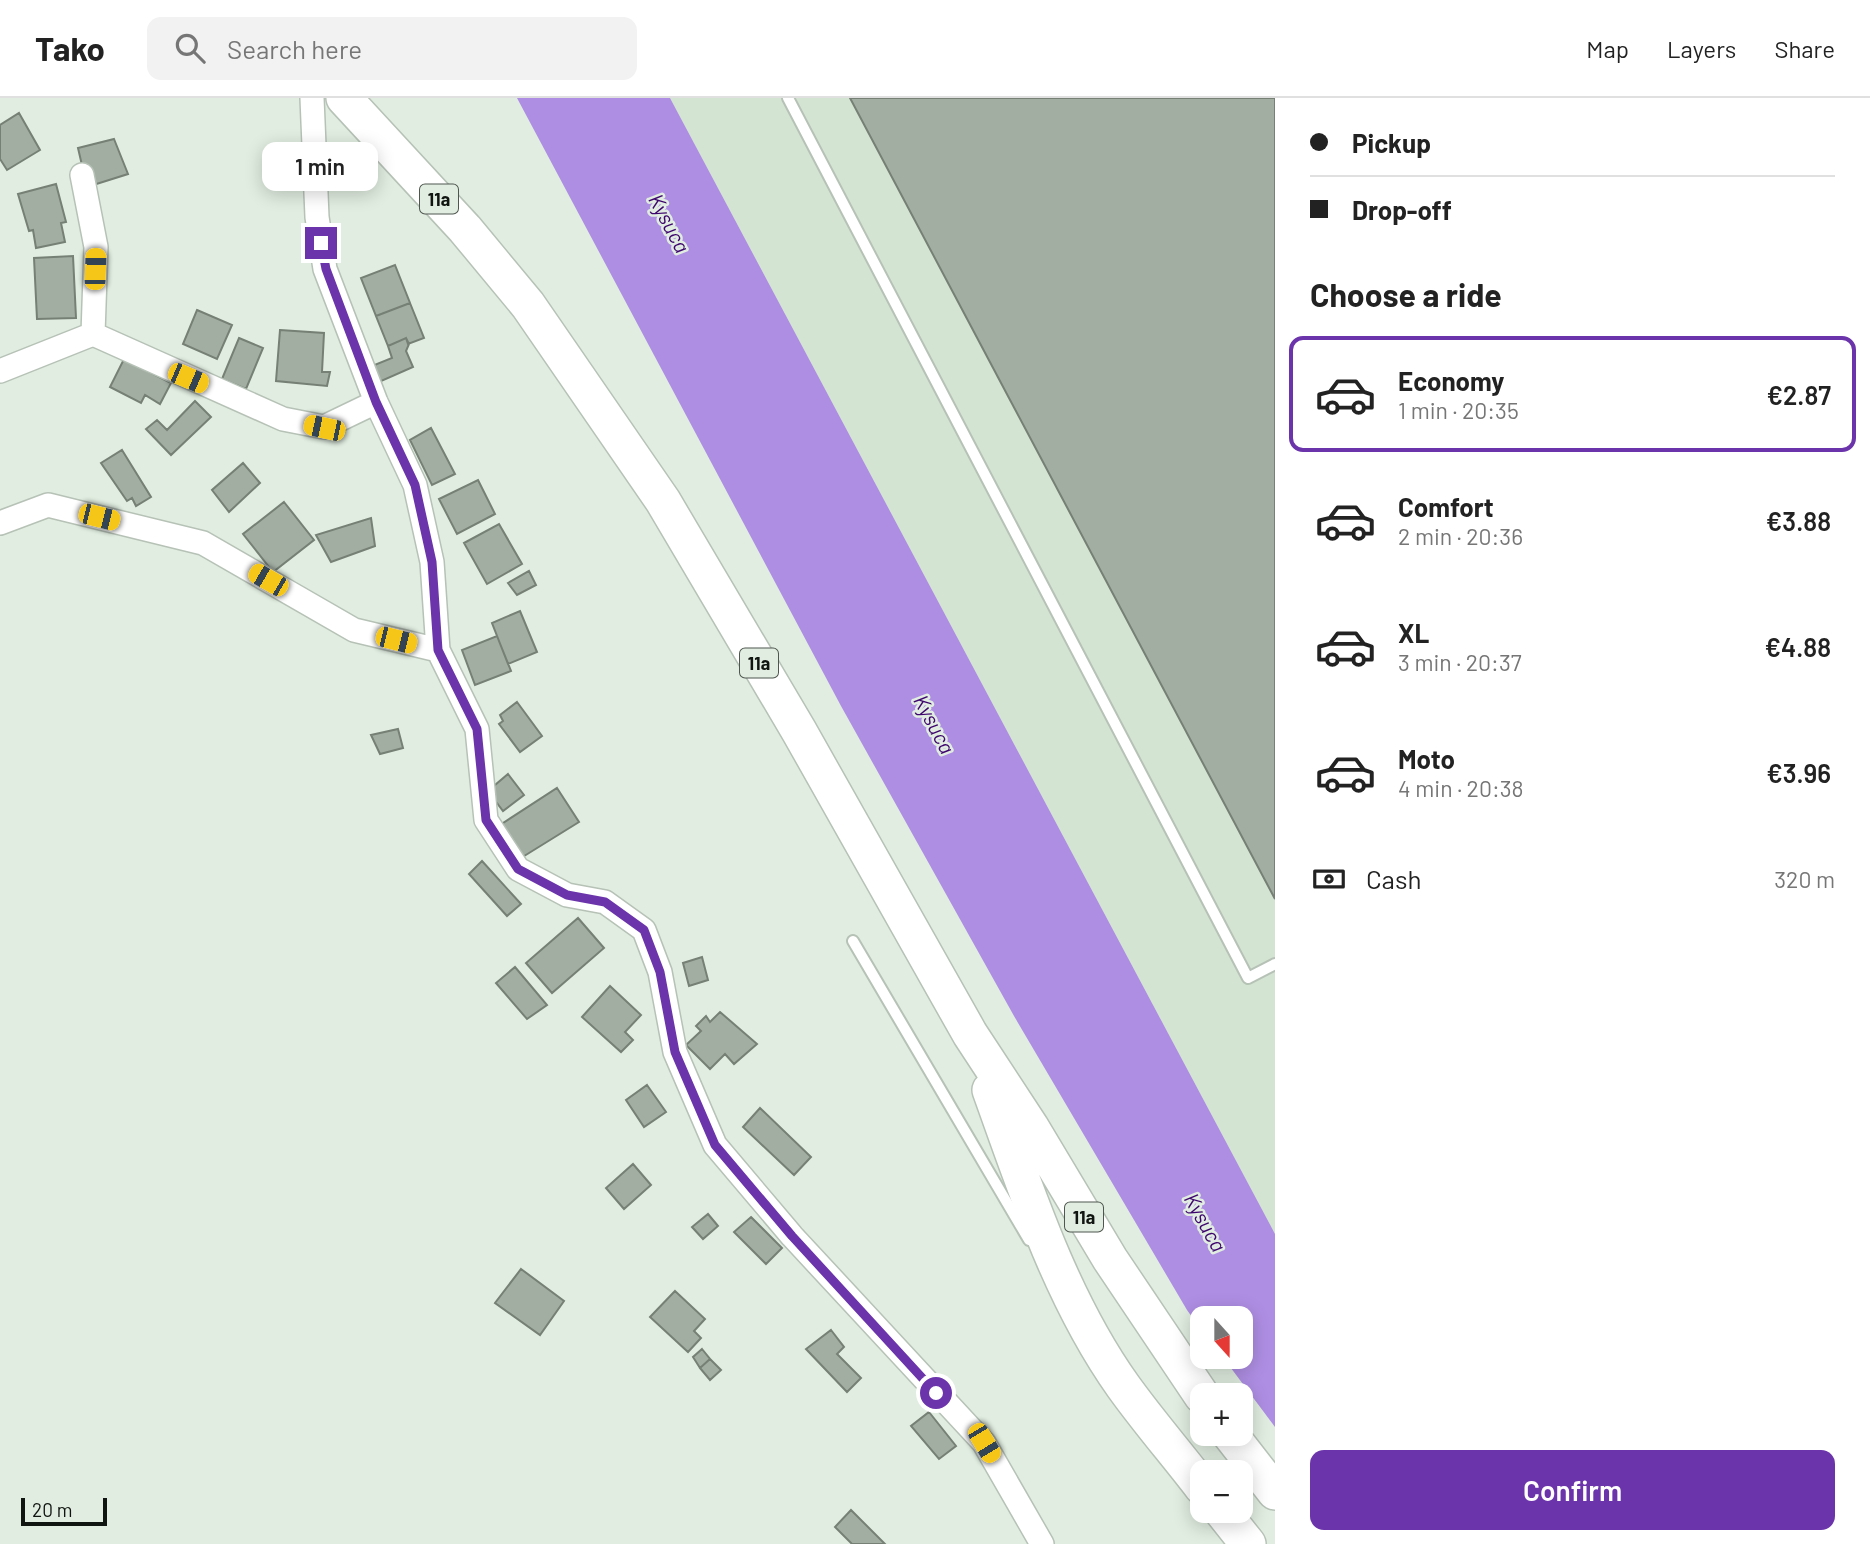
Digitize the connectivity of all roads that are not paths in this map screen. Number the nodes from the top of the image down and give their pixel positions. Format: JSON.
{"nodes":[{"id":1,"x":312,"y":98,"type":"edge"},
{"id":2,"x":344,"y":98,"type":"edge"},
{"id":3,"x":788,"y":98,"type":"edge"},
{"id":4,"x":82,"y":175,"type":"dead end"},
{"id":5,"x":93,"y":334,"type":"junction"},
{"id":6,"x":0,"y":371,"type":"edge"},
{"id":7,"x":376,"y":402,"type":"junction"},
{"id":8,"x":0,"y":523,"type":"edge"},
{"id":9,"x":438,"y":650,"type":"junction"},
{"id":10,"x":853,"y":941,"type":"dead end"},
{"id":11,"x":1275,"y":964,"type":"edge"},
{"id":12,"x":970,"y":1034,"type":"junction"},
{"id":13,"x":1033,"y":1245,"type":"dead end"},
{"id":14,"x":1040,"y":1257,"type":"dead end"},
{"id":15,"x":1193,"y":1383,"type":"edge"},
{"id":16,"x":1122,"y":1385,"type":"junction"},
{"id":17,"x":1239,"y":1446,"type":"edge"},
{"id":18,"x":1190,"y":1472,"type":"edge"},
{"id":19,"x":1275,"y":1492,"type":"edge"},
{"id":20,"x":1231,"y":1523,"type":"edge"},
{"id":21,"x":1042,"y":1544,"type":"edge"},
{"id":22,"x":1248,"y":1544,"type":"edge"}],
"edges":[{"from":1,"to":7,"type":"street"},
{"from":2,"to":12,"type":"main road","number":"11a"},
{"from":3,"to":11,"type":"lane"},
{"from":4,"to":5,"type":"street"},
{"from":5,"to":6,"type":"street"},
{"from":5,"to":7,"type":"street"},
{"from":7,"to":9,"type":"street"},
{"from":8,"to":9,"type":"street"},
{"from":9,"to":21,"type":"street"},
{"from":10,"to":13,"type":"lane"},
{"from":12,"to":15,"type":"main road","number":"11a"},
{"from":12,"to":16,"type":"main road","number":"11a"},
{"from":14,"to":16,"type":"lane"},
{"from":16,"to":18,"type":"main road","number":"11a"},
{"from":17,"to":19,"type":"main road"},
{"from":20,"to":22,"type":"main road"}]}
